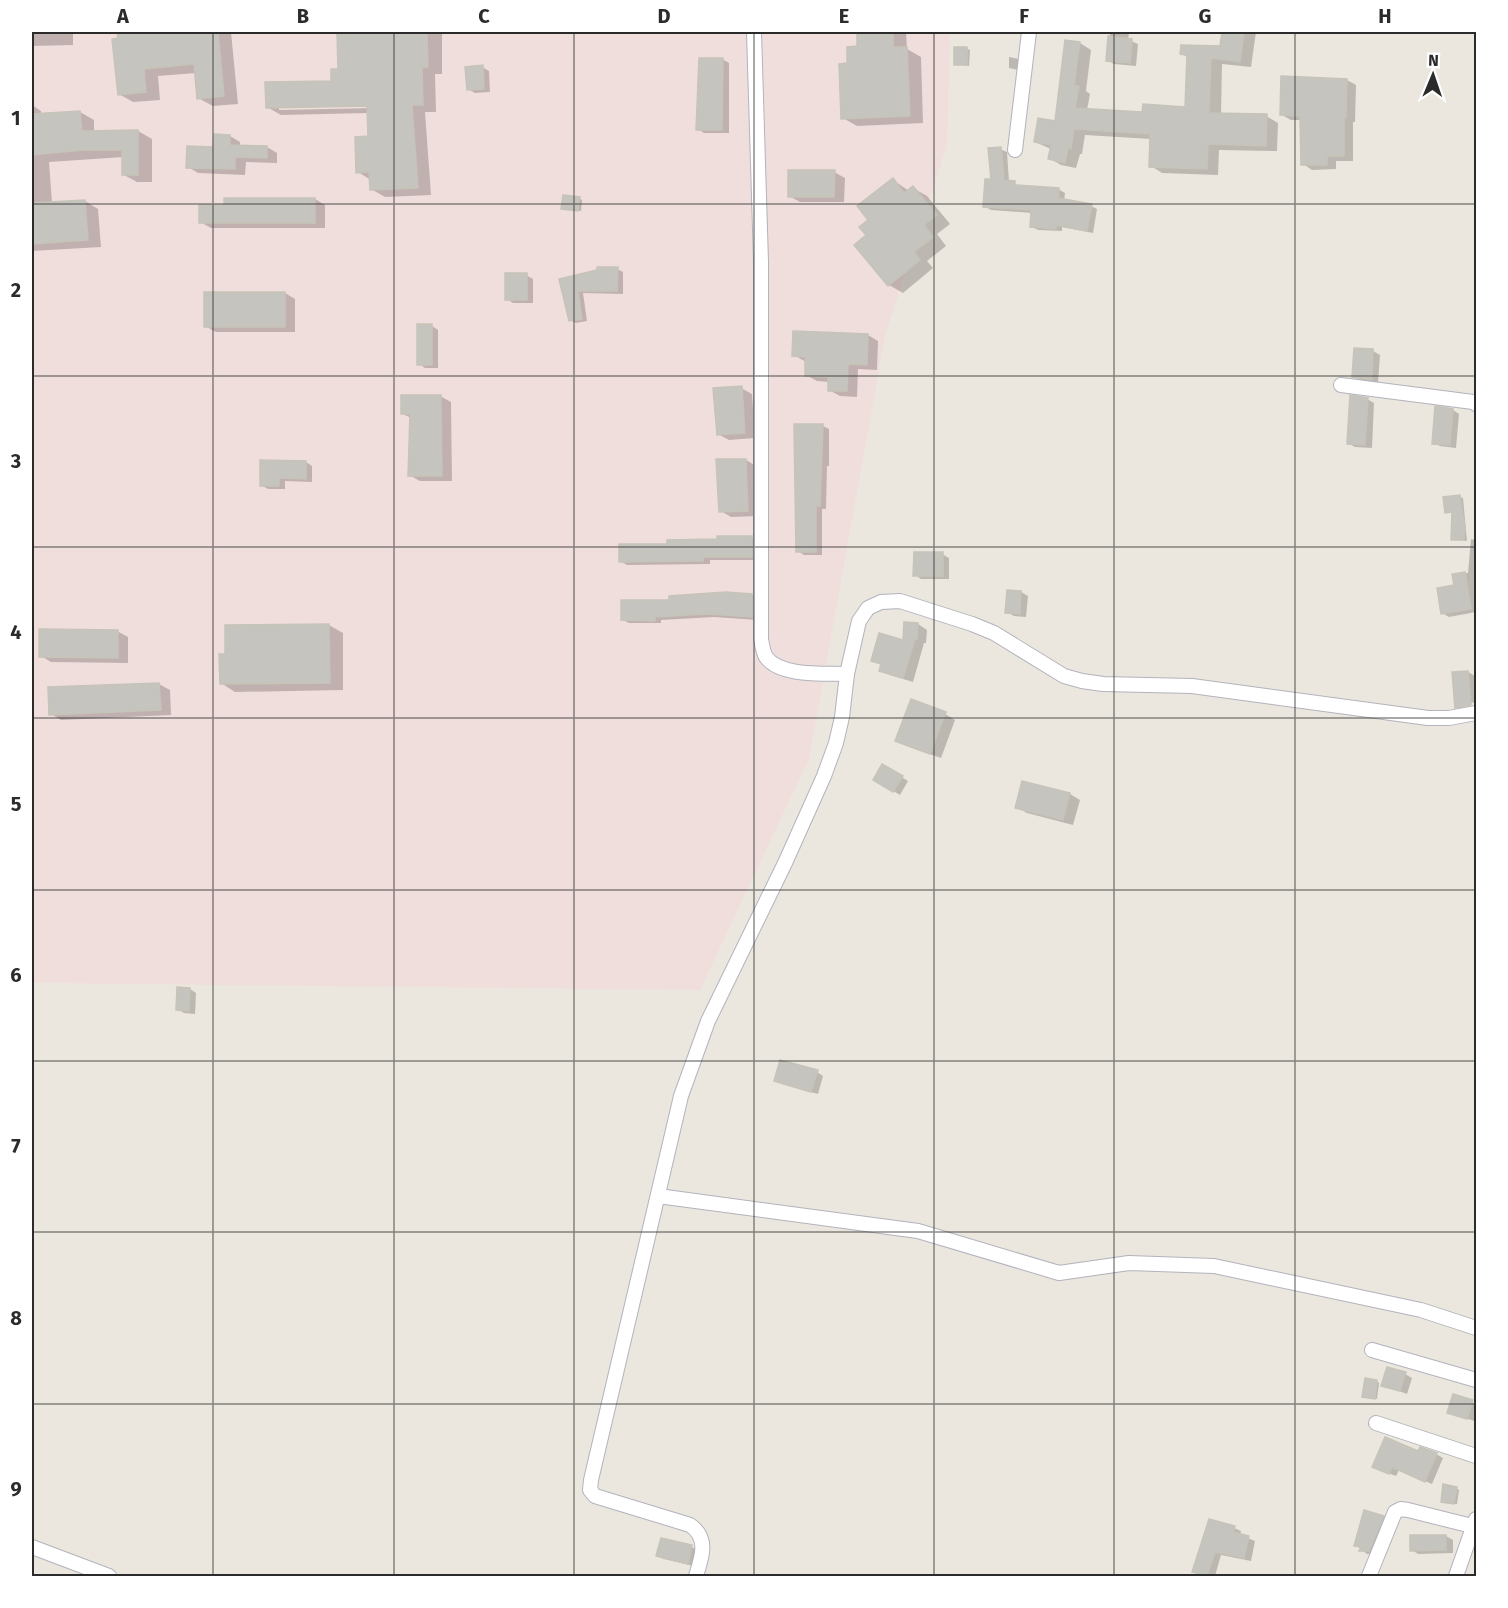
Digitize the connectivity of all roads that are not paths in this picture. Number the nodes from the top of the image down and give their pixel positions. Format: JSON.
{"nodes":[{"id":1,"x":754,"y":32,"type":"edge"},
{"id":2,"x":1029,"y":32,"type":"edge"},
{"id":3,"x":1015,"y":150,"type":"dead end"},
{"id":4,"x":1341,"y":385,"type":"dead end"},
{"id":5,"x":1476,"y":404,"type":"edge"},
{"id":6,"x":847,"y":674,"type":"junction"},
{"id":7,"x":1476,"y":713,"type":"edge"},
{"id":8,"x":658,"y":1196,"type":"junction"},
{"id":9,"x":1476,"y":1328,"type":"edge"},
{"id":10,"x":1372,"y":1350,"type":"dead end"},
{"id":11,"x":1476,"y":1380,"type":"edge"},
{"id":12,"x":1376,"y":1423,"type":"dead end"},
{"id":13,"x":1476,"y":1456,"type":"edge"},
{"id":14,"x":1476,"y":1524,"type":"edge"},
{"id":15,"x":32,"y":1547,"type":"edge"},
{"id":16,"x":109,"y":1576,"type":"edge"},
{"id":17,"x":696,"y":1576,"type":"edge"},
{"id":18,"x":1369,"y":1576,"type":"edge"},
{"id":19,"x":1456,"y":1576,"type":"edge"}],
"edges":[{"from":1,"to":6,"type":"street"},
{"from":2,"to":3,"type":"street"},
{"from":4,"to":5,"type":"street"},
{"from":6,"to":7,"type":"street"},
{"from":6,"to":8,"type":"street"},
{"from":8,"to":9,"type":"street"},
{"from":8,"to":17,"type":"street"},
{"from":10,"to":11,"type":"street"},
{"from":12,"to":13,"type":"street"},
{"from":14,"to":18,"type":"street"},
{"from":14,"to":19,"type":"street"},
{"from":15,"to":16,"type":"street"}]}
